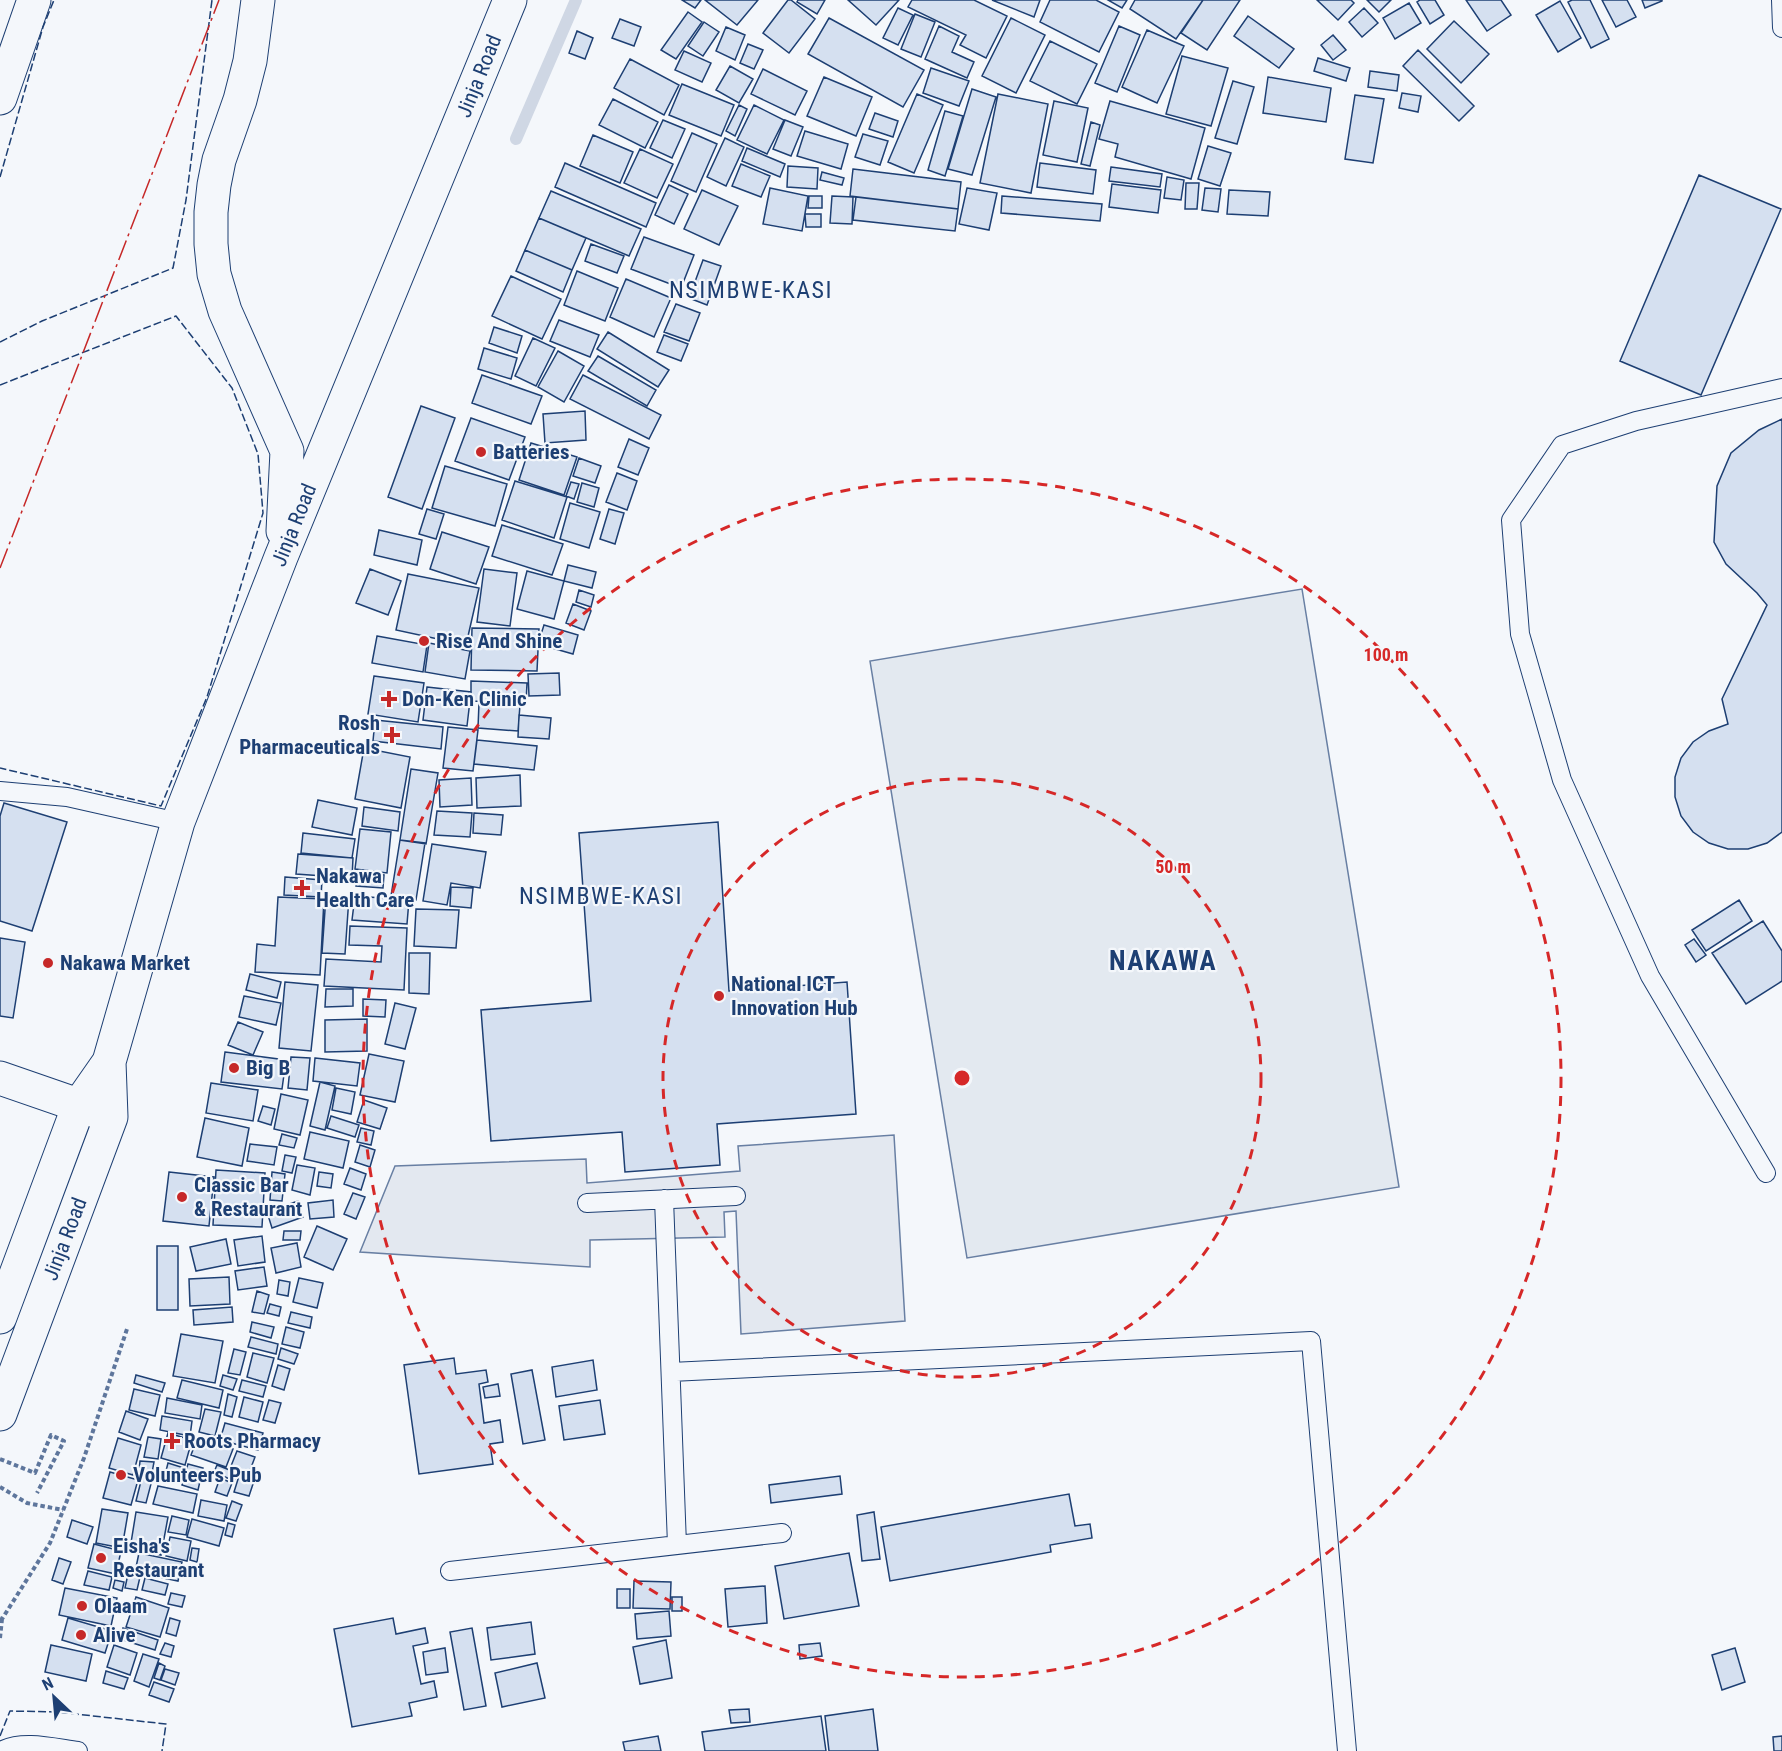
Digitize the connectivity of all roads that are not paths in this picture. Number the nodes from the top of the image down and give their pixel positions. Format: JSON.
{"nodes":[{"id":1,"x":34,"y":0,"type":"edge"},
{"id":2,"x":258,"y":0,"type":"edge"},
{"id":3,"x":510,"y":0,"type":"edge"},
{"id":4,"x":1781,"y":0,"type":"edge"},
{"id":5,"x":1782,"y":28,"type":"edge"},
{"id":6,"x":0,"y":98,"type":"edge"},
{"id":7,"x":1782,"y":387,"type":"edge"},
{"id":8,"x":281,"y":557,"type":"junction"},
{"id":9,"x":0,"y":791,"type":"edge"},
{"id":10,"x":178,"y":822,"type":"junction"},
{"id":11,"x":109,"y":1062,"type":"junction"},
{"id":12,"x":0,"y":1078,"type":"edge"},
{"id":13,"x":79,"y":1105,"type":"junction"},
{"id":14,"x":111,"y":1117,"type":"junction"},
{"id":15,"x":1766,"y":1173,"type":"dead end"},
{"id":16,"x":736,"y":1196,"type":"dead end"},
{"id":17,"x":664,"y":1199,"type":"junction"},
{"id":18,"x":587,"y":1203,"type":"dead end"},
{"id":19,"x":0,"y":1317,"type":"edge"},
{"id":20,"x":671,"y":1372,"type":"junction"},
{"id":21,"x":0,"y":1414,"type":"edge"},
{"id":22,"x":782,"y":1533,"type":"dead end"},
{"id":23,"x":677,"y":1545,"type":"junction"},
{"id":24,"x":450,"y":1571,"type":"dead end"},
{"id":25,"x":1,"y":1751,"type":"edge"},
{"id":26,"x":78,"y":1751,"type":"edge"},
{"id":27,"x":1347,"y":1751,"type":"edge"}],
"edges":[{"from":1,"to":6,"type":"main road"},
{"from":2,"to":8,"type":"main road"},
{"from":3,"to":8,"type":"main road","name":"Jinja Road"},
{"from":4,"to":5,"type":"lane"},
{"from":7,"to":15,"type":"lane"},
{"from":8,"to":10,"type":"main road","name":"Jinja Road"},
{"from":9,"to":10,"type":"lane"},
{"from":10,"to":11,"type":"main road","name":"Jinja Road"},
{"from":11,"to":13,"type":"main road","name":"Jinja Road"},
{"from":11,"to":14,"type":"main road","name":"Jinja Road"},
{"from":12,"to":13,"type":"main road"},
{"from":13,"to":14,"type":"main road"},
{"from":13,"to":19,"type":"main road","name":"Jinja Road"},
{"from":14,"to":21,"type":"main road","name":"Jinja Road"},
{"from":16,"to":17,"type":"lane"},
{"from":17,"to":18,"type":"lane"},
{"from":17,"to":20,"type":"lane"},
{"from":20,"to":23,"type":"lane"},
{"from":20,"to":27,"type":"lane"},
{"from":22,"to":23,"type":"lane"},
{"from":23,"to":24,"type":"lane"},
{"from":25,"to":26,"type":"lane"}]}
